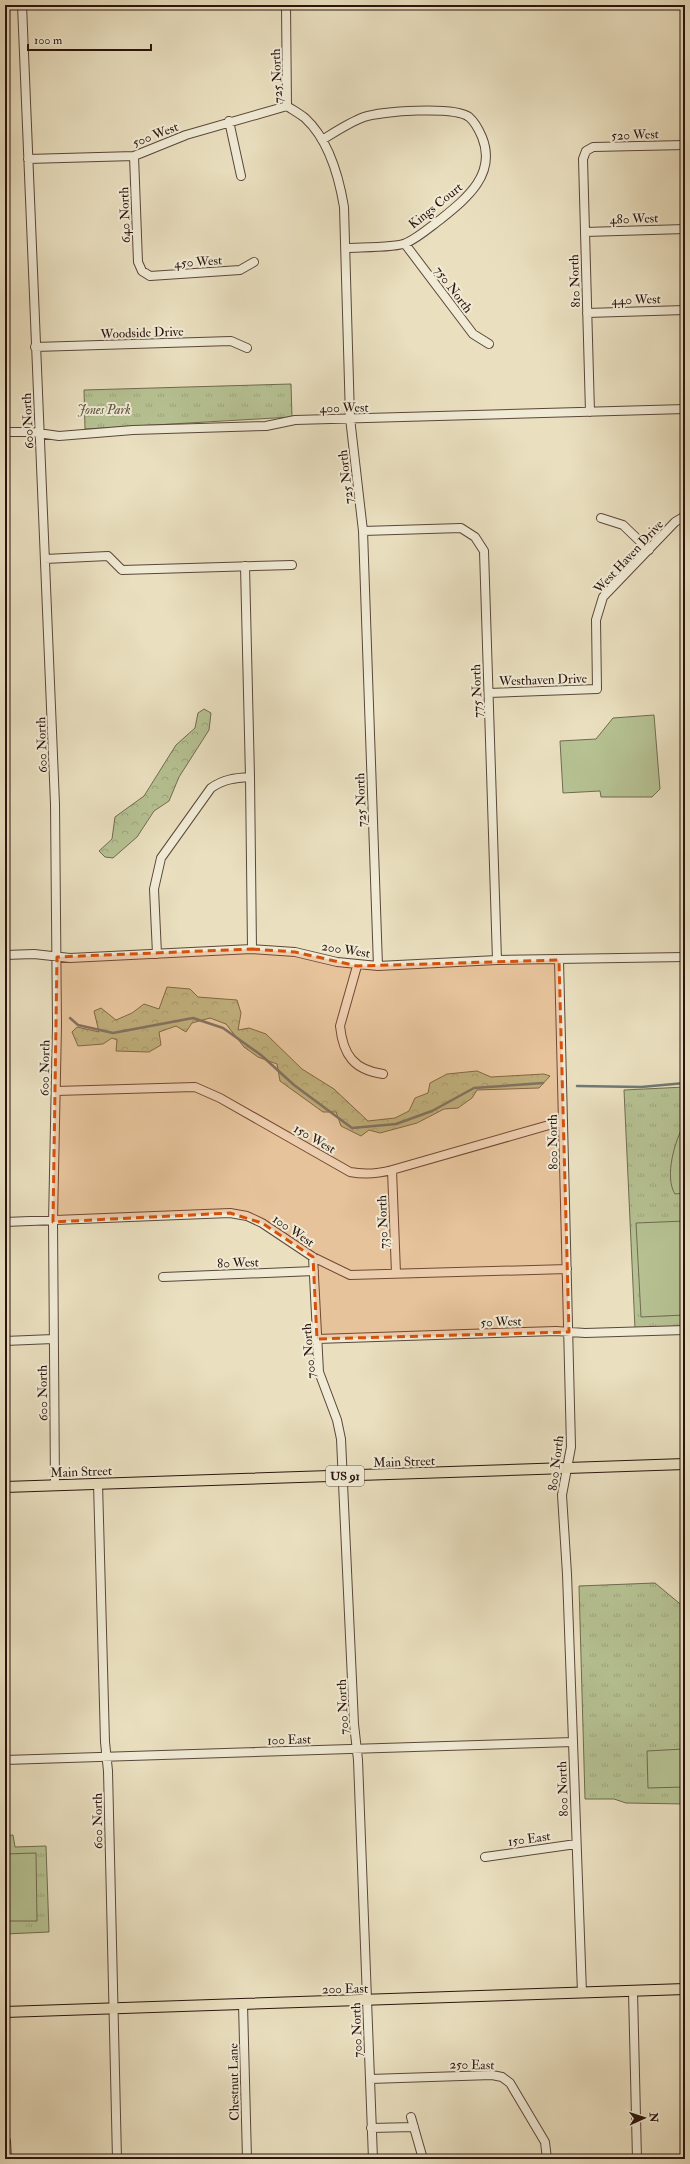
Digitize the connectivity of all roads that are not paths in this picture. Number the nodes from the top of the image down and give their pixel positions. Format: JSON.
{"nodes":[{"id":1,"x":22,"y":5,"type":"edge"},
{"id":2,"x":286,"y":5,"type":"edge"},
{"id":3,"x":287,"y":106,"type":"junction"},
{"id":4,"x":228,"y":121,"type":"junction"},
{"id":5,"x":322,"y":140,"type":"junction"},
{"id":6,"x":685,"y":145,"type":"edge"},
{"id":7,"x":586,"y":151,"type":"joint"},
{"id":8,"x":134,"y":156,"type":"junction"},
{"id":9,"x":28,"y":159,"type":"junction"},
{"id":10,"x":242,"y":176,"type":"dead end"},
{"id":11,"x":685,"y":229,"type":"edge"},
{"id":12,"x":584,"y":232,"type":"junction"},
{"id":13,"x":405,"y":244,"type":"junction"},
{"id":14,"x":346,"y":248,"type":"junction"},
{"id":15,"x":254,"y":262,"type":"dead end"},
{"id":16,"x":142,"y":271,"type":"joint"},
{"id":17,"x":685,"y":310,"type":"edge"},
{"id":18,"x":587,"y":313,"type":"junction"},
{"id":19,"x":489,"y":344,"type":"dead end"},
{"id":20,"x":35,"y":347,"type":"junction"},
{"id":21,"x":247,"y":348,"type":"dead end"},
{"id":22,"x":685,"y":409,"type":"edge"},
{"id":23,"x":590,"y":412,"type":"junction"},
{"id":24,"x":350,"y":418,"type":"junction"},
{"id":25,"x":5,"y":432,"type":"edge"},
{"id":26,"x":39,"y":433,"type":"junction"},
{"id":27,"x":685,"y":516,"type":"edge"},
{"id":28,"x":601,"y":518,"type":"dead end"},
{"id":29,"x":364,"y":531,"type":"junction"},
{"id":30,"x":649,"y":550,"type":"junction"},
{"id":31,"x":44,"y":559,"type":"junction"},
{"id":32,"x":292,"y":565,"type":"dead end"},
{"id":33,"x":245,"y":566,"type":"junction"},
{"id":34,"x":597,"y":689,"type":"joint"},
{"id":35,"x":489,"y":693,"type":"junction"},
{"id":36,"x":250,"y":777,"type":"junction"},
{"id":37,"x":252,"y":950,"type":"junction"},
{"id":38,"x":157,"y":954,"type":"junction"},
{"id":39,"x":5,"y":955,"type":"edge"},
{"id":40,"x":57,"y":957,"type":"junction"},
{"id":41,"x":685,"y":957,"type":"edge"},
{"id":42,"x":497,"y":960,"type":"junction"},
{"id":43,"x":559,"y":960,"type":"junction"},
{"id":44,"x":357,"y":966,"type":"junction"},
{"id":45,"x":378,"y":966,"type":"junction"},
{"id":46,"x":382,"y":1074,"type":"dead end"},
{"id":47,"x":56,"y":1091,"type":"junction"},
{"id":48,"x":563,"y":1120,"type":"junction"},
{"id":49,"x":392,"y":1170,"type":"junction"},
{"id":50,"x":5,"y":1222,"type":"edge"},
{"id":51,"x":53,"y":1222,"type":"junction"},
{"id":52,"x":313,"y":1258,"type":"junction"},
{"id":53,"x":567,"y":1269,"type":"junction"},
{"id":54,"x":314,"y":1271,"type":"junction"},
{"id":55,"x":396,"y":1273,"type":"junction"},
{"id":56,"x":163,"y":1277,"type":"dead end"},
{"id":57,"x":685,"y":1330,"type":"edge"},
{"id":58,"x":569,"y":1332,"type":"junction"},
{"id":59,"x":53,"y":1339,"type":"junction"},
{"id":60,"x":318,"y":1339,"type":"junction"},
{"id":61,"x":5,"y":1340,"type":"edge"},
{"id":62,"x":685,"y":1464,"type":"edge"},
{"id":63,"x":566,"y":1468,"type":"junction"},
{"id":64,"x":342,"y":1476,"type":"junction"},
{"id":65,"x":98,"y":1483,"type":"junction"},
{"id":66,"x":55,"y":1485,"type":"junction"},
{"id":67,"x":5,"y":1487,"type":"edge"},
{"id":68,"x":573,"y":1742,"type":"junction"},
{"id":69,"x":357,"y":1749,"type":"junction"},
{"id":70,"x":107,"y":1757,"type":"junction"},
{"id":71,"x":5,"y":1760,"type":"edge"},
{"id":72,"x":576,"y":1844,"type":"junction"},
{"id":73,"x":485,"y":1857,"type":"dead end"},
{"id":74,"x":685,"y":1989,"type":"edge"},
{"id":75,"x":633,"y":1991,"type":"junction"},
{"id":76,"x":582,"y":1994,"type":"junction"},
{"id":77,"x":367,"y":2000,"type":"junction"},
{"id":78,"x":243,"y":2004,"type":"junction"},
{"id":79,"x":114,"y":2009,"type":"junction"},
{"id":80,"x":5,"y":2012,"type":"edge"},
{"id":81,"x":370,"y":2079,"type":"junction"},
{"id":82,"x":411,"y":2117,"type":"dead end"},
{"id":83,"x":414,"y":2127,"type":"junction"},
{"id":84,"x":372,"y":2128,"type":"junction"},
{"id":85,"x":6,"y":2141,"type":"dead end"},
{"id":86,"x":7,"y":2159,"type":"edge"},
{"id":87,"x":116,"y":2159,"type":"edge"},
{"id":88,"x":247,"y":2159,"type":"edge"},
{"id":89,"x":373,"y":2159,"type":"edge"},
{"id":90,"x":423,"y":2159,"type":"edge"},
{"id":91,"x":547,"y":2159,"type":"edge"},
{"id":92,"x":637,"y":2159,"type":"edge"}],
"edges":[{"from":1,"to":9,"type":"street","name":"600 North"},
{"from":2,"to":3,"type":"street","name":"725 North"},
{"from":3,"to":4,"type":"street","name":"500 West"},
{"from":3,"to":5,"type":"street","name":"725 North"},
{"from":4,"to":8,"type":"street","name":"500 West"},
{"from":4,"to":10,"type":"street"},
{"from":5,"to":13,"type":"street","name":"Kings Court"},
{"from":5,"to":14,"type":"street","name":"725 North"},
{"from":6,"to":7,"type":"street","name":"520 West"},
{"from":7,"to":12,"type":"street","name":"810 North"},
{"from":8,"to":9,"type":"street","name":"500 West"},
{"from":8,"to":16,"type":"street","name":"640 North"},
{"from":9,"to":20,"type":"street","name":"600 North"},
{"from":11,"to":12,"type":"street","name":"480 West"},
{"from":12,"to":18,"type":"street","name":"810 North"},
{"from":13,"to":14,"type":"street","name":"Kings Court"},
{"from":13,"to":19,"type":"street","name":"750 North"},
{"from":14,"to":24,"type":"street","name":"725 North"},
{"from":15,"to":16,"type":"street","name":"450 West"},
{"from":17,"to":18,"type":"street","name":"440 West"},
{"from":18,"to":23,"type":"street","name":"810 North"},
{"from":20,"to":21,"type":"street","name":"Woodside Drive"},
{"from":20,"to":26,"type":"street","name":"600 North"},
{"from":22,"to":23,"type":"street","name":"400 West"},
{"from":23,"to":24,"type":"street","name":"400 West"},
{"from":24,"to":26,"type":"street","name":"400 West"},
{"from":24,"to":29,"type":"street","name":"725 North"},
{"from":25,"to":26,"type":"street","name":"400 West"},
{"from":26,"to":31,"type":"street","name":"600 North"},
{"from":27,"to":30,"type":"street","name":"West Haven Drive"},
{"from":28,"to":30,"type":"street"},
{"from":29,"to":35,"type":"street","name":"775 North"},
{"from":29,"to":45,"type":"street","name":"725 North"},
{"from":30,"to":34,"type":"street","name":"West Haven Drive"},
{"from":31,"to":33,"type":"street"},
{"from":31,"to":40,"type":"street","name":"600 North"},
{"from":32,"to":33,"type":"street"},
{"from":33,"to":36,"type":"street"},
{"from":34,"to":35,"type":"street","name":"Westhaven Drive"},
{"from":35,"to":42,"type":"street","name":"775 North"},
{"from":36,"to":37,"type":"street"},
{"from":36,"to":38,"type":"street"},
{"from":37,"to":38,"type":"street","name":"200 West"},
{"from":37,"to":44,"type":"street","name":"200 West"},
{"from":38,"to":40,"type":"street","name":"200 West"},
{"from":39,"to":40,"type":"street","name":"200 West"},
{"from":40,"to":47,"type":"street","name":"600 North"},
{"from":41,"to":43,"type":"street","name":"200 West"},
{"from":42,"to":43,"type":"street","name":"200 West"},
{"from":42,"to":45,"type":"street","name":"200 West"},
{"from":43,"to":48,"type":"street","name":"800 North"},
{"from":44,"to":45,"type":"street","name":"200 West"},
{"from":44,"to":46,"type":"street"},
{"from":47,"to":49,"type":"street","name":"150 West"},
{"from":47,"to":51,"type":"street","name":"600 North"},
{"from":48,"to":49,"type":"street","name":"150 West"},
{"from":48,"to":53,"type":"street","name":"800 North"},
{"from":49,"to":55,"type":"street","name":"730 North"},
{"from":50,"to":51,"type":"street","name":"100 West"},
{"from":51,"to":52,"type":"street","name":"100 West"},
{"from":51,"to":59,"type":"street","name":"600 North"},
{"from":52,"to":54,"type":"street","name":"700 North"},
{"from":52,"to":55,"type":"street","name":"100 West"},
{"from":53,"to":55,"type":"street","name":"100 West"},
{"from":53,"to":58,"type":"street","name":"800 North"},
{"from":54,"to":56,"type":"street","name":"80 West"},
{"from":54,"to":60,"type":"street","name":"700 North"},
{"from":57,"to":58,"type":"street","name":"50 West"},
{"from":58,"to":60,"type":"street","name":"50 West"},
{"from":58,"to":63,"type":"street","name":"800 North"},
{"from":59,"to":61,"type":"street"},
{"from":59,"to":66,"type":"street","name":"600 North"},
{"from":60,"to":64,"type":"street","name":"700 North"},
{"from":62,"to":63,"type":"main road","name":"Main Street","number":"US 91"},
{"from":63,"to":64,"type":"main road","name":"Main Street","number":"US 91"},
{"from":63,"to":68,"type":"street","name":"800 North"},
{"from":64,"to":65,"type":"main road","name":"Main Street","number":"US 91"},
{"from":64,"to":69,"type":"street","name":"700 North"},
{"from":65,"to":66,"type":"main road","name":"Main Street","number":"US 91"},
{"from":65,"to":70,"type":"street","name":"600 North"},
{"from":66,"to":67,"type":"main road","name":"Main Street","number":"US 91"},
{"from":68,"to":69,"type":"street","name":"100 East"},
{"from":68,"to":72,"type":"street","name":"800 North"},
{"from":69,"to":70,"type":"street","name":"100 East"},
{"from":69,"to":77,"type":"street","name":"700 North"},
{"from":70,"to":71,"type":"street","name":"100 East"},
{"from":70,"to":79,"type":"street","name":"600 North"},
{"from":72,"to":73,"type":"street","name":"150 East"},
{"from":72,"to":76,"type":"street","name":"800 North"},
{"from":74,"to":75,"type":"main road","name":"200 East"},
{"from":75,"to":76,"type":"main road","name":"200 East"},
{"from":75,"to":92,"type":"street"},
{"from":76,"to":77,"type":"main road","name":"200 East"},
{"from":77,"to":78,"type":"main road","name":"200 East"},
{"from":77,"to":81,"type":"street","name":"700 North"},
{"from":78,"to":79,"type":"main road","name":"200 East"},
{"from":78,"to":88,"type":"street","name":"Chestnut Lane"},
{"from":79,"to":80,"type":"main road","name":"200 East"},
{"from":79,"to":87,"type":"street","name":"600 North"},
{"from":81,"to":84,"type":"street","name":"700 North"},
{"from":81,"to":91,"type":"street","name":"250 East"},
{"from":82,"to":83,"type":"street"},
{"from":83,"to":84,"type":"street"},
{"from":83,"to":90,"type":"street"},
{"from":84,"to":89,"type":"street","name":"700 North"},
{"from":85,"to":86,"type":"street"}]}
